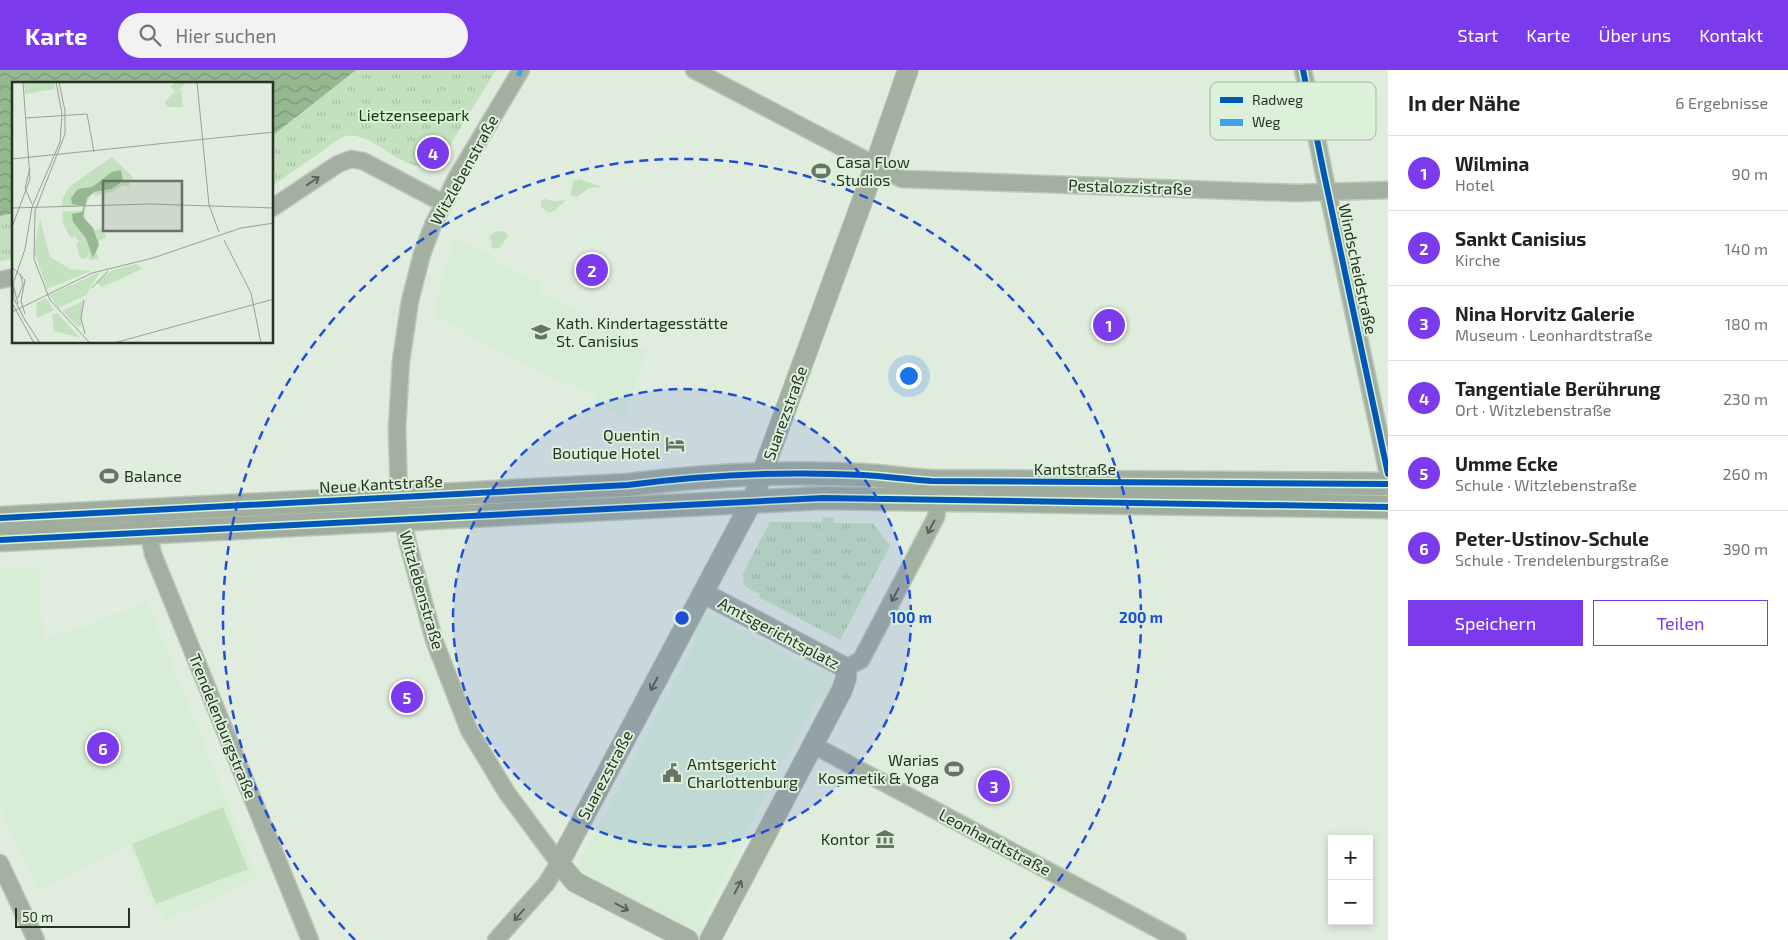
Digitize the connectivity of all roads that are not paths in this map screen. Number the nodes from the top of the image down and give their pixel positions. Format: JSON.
{"nodes":[{"id":1,"x":521,"y":70,"type":"edge"},
{"id":2,"x":694,"y":70,"type":"edge"},
{"id":3,"x":908,"y":70,"type":"edge"},
{"id":4,"x":1317,"y":140,"type":"edge"},
{"id":5,"x":876,"y":164,"type":"junction"},
{"id":6,"x":1388,"y":190,"type":"edge"},
{"id":7,"x":1328,"y":192,"type":"junction"},
{"id":8,"x":443,"y":202,"type":"junction"},
{"id":9,"x":274,"y":207,"type":"edge"},
{"id":10,"x":1388,"y":474,"type":"edge"},
{"id":11,"x":762,"y":475,"type":"junction"},
{"id":12,"x":1388,"y":484,"type":"edge"},
{"id":13,"x":400,"y":497,"type":"junction"},
{"id":14,"x":939,"y":500,"type":"junction"},
{"id":15,"x":752,"y":501,"type":"junction"},
{"id":16,"x":1388,"y":506,"type":"edge"},
{"id":17,"x":144,"y":510,"type":"junction"},
{"id":18,"x":0,"y":518,"type":"edge"},
{"id":19,"x":402,"y":520,"type":"junction"},
{"id":20,"x":148,"y":532,"type":"junction"},
{"id":21,"x":0,"y":540,"type":"edge"},
{"id":22,"x":703,"y":593,"type":"junction"},
{"id":23,"x":846,"y":673,"type":"junction"},
{"id":24,"x":813,"y":745,"type":"junction"},
{"id":25,"x":0,"y":863,"type":"edge"},
{"id":26,"x":559,"y":863,"type":"junction"},
{"id":27,"x":681,"y":939,"type":"edge"},
{"id":28,"x":36,"y":940,"type":"edge"},
{"id":29,"x":310,"y":940,"type":"edge"},
{"id":30,"x":496,"y":940,"type":"edge"},
{"id":31,"x":710,"y":940,"type":"edge"},
{"id":32,"x":1178,"y":940,"type":"edge"}],
"edges":[{"from":1,"to":8,"type":"street","name":"Witzlebenstraße"},
{"from":2,"to":5,"type":"street","name":"Pestalozzistraße"},
{"from":3,"to":5,"type":"street","name":"Suarezstraße"},
{"from":4,"to":7,"type":"street","name":"Windscheidstraße"},
{"from":5,"to":7,"type":"street","name":"Pestalozzistraße"},
{"from":5,"to":11,"type":"street","name":"Suarezstraße"},
{"from":6,"to":7,"type":"street","name":"Pestalozzistraße"},
{"from":7,"to":10,"type":"street","name":"Windscheidstraße"},
{"from":9,"to":8,"type":"street","one_way":true},
{"from":8,"to":13,"type":"street","name":"Witzlebenstraße"},
{"from":11,"to":12,"type":"main road","name":"Kantstraße"},
{"from":11,"to":13,"type":"main road","name":"Neue Kantstraße"},
{"from":11,"to":15,"type":"street","name":"Suarezstraße"},
{"from":13,"to":17,"type":"main road","name":"Neue Kantstraße"},
{"from":13,"to":19,"type":"street","name":"Witzlebenstraße"},
{"from":14,"to":15,"type":"main road","name":"Kantstraße"},
{"from":14,"to":16,"type":"main road","name":"Kantstraße"},
{"from":14,"to":23,"type":"street","one_way":true},
{"from":15,"to":19,"type":"main road"},
{"from":15,"to":22,"type":"street","name":"Suarezstraße"},
{"from":17,"to":18,"type":"main road","name":"Neue Kantstraße"},
{"from":17,"to":20,"type":"street","name":"Trendelenburgstraße"},
{"from":19,"to":20,"type":"main road"},
{"from":19,"to":26,"type":"street","name":"Witzlebenstraße"},
{"from":20,"to":21,"type":"main road"},
{"from":20,"to":29,"type":"street","name":"Trendelenburgstraße"},
{"from":22,"to":23,"type":"street","name":"Amtsgerichtsplatz"},
{"from":22,"to":26,"type":"street","name":"Suarezstraße","one_way":true},
{"from":23,"to":24,"type":"street"},
{"from":31,"to":24,"type":"street","one_way":true},
{"from":24,"to":32,"type":"street","name":"Leonhardtstraße"},
{"from":25,"to":28,"type":"street"},
{"from":26,"to":27,"type":"street","name":"Witzlebenstraße","one_way":true},
{"from":26,"to":30,"type":"street","name":"Suarezstraße","one_way":true}]}
